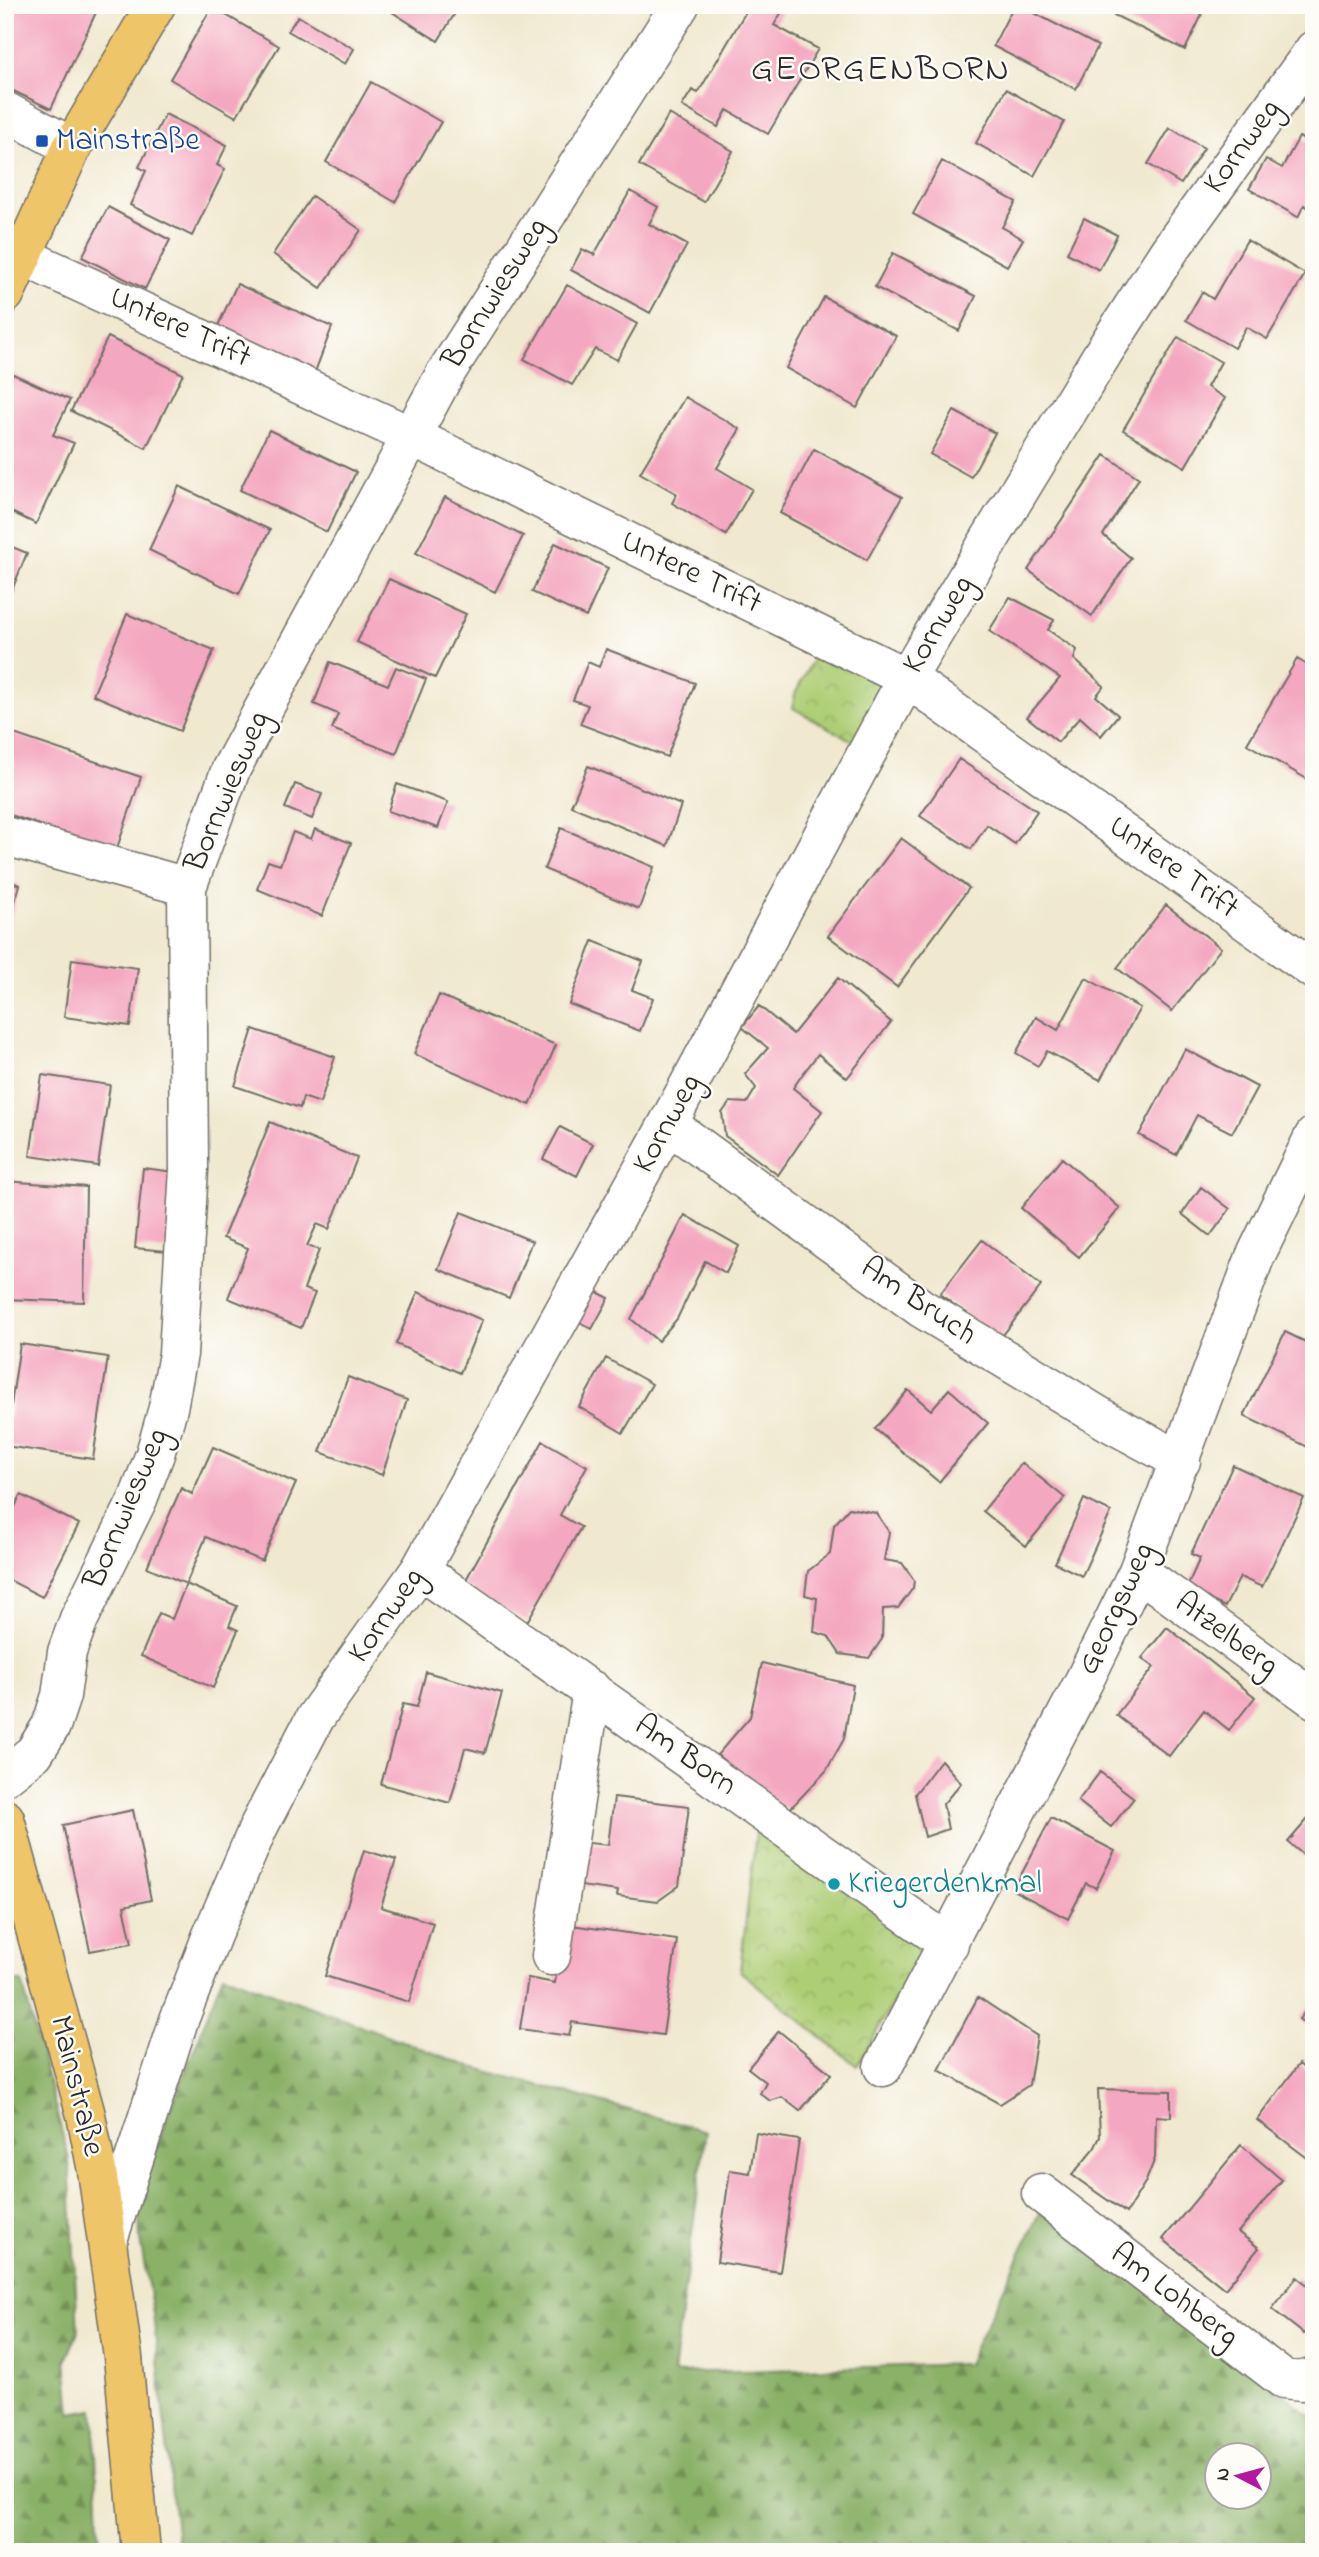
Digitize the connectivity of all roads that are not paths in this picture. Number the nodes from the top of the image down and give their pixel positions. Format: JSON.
{"nodes":[{"id":1,"x":156,"y":5,"type":"edge"},
{"id":2,"x":680,"y":5,"type":"edge"},
{"id":3,"x":1314,"y":50,"type":"edge"},
{"id":4,"x":5,"y":111,"type":"edge"},
{"id":5,"x":72,"y":147,"type":"junction"},
{"id":6,"x":14,"y":251,"type":"edge"},
{"id":7,"x":5,"y":294,"type":"edge"},
{"id":8,"x":411,"y":436,"type":"junction"},
{"id":9,"x":907,"y":678,"type":"junction"},
{"id":10,"x":5,"y":836,"type":"edge"},
{"id":11,"x":187,"y":887,"type":"junction"},
{"id":12,"x":1314,"y":970,"type":"edge"},
{"id":13,"x":668,"y":1124,"type":"junction"},
{"id":14,"x":1314,"y":1136,"type":"edge"},
{"id":15,"x":1181,"y":1461,"type":"junction"},
{"id":16,"x":420,"y":1570,"type":"junction"},
{"id":17,"x":1138,"y":1571,"type":"junction"},
{"id":18,"x":592,"y":1690,"type":"junction"},
{"id":19,"x":1314,"y":1699,"type":"edge"},
{"id":20,"x":5,"y":1776,"type":"edge"},
{"id":21,"x":5,"y":1819,"type":"edge"},
{"id":22,"x":949,"y":1944,"type":"junction"},
{"id":23,"x":551,"y":1956,"type":"dead end"},
{"id":24,"x":883,"y":2067,"type":"dead end"},
{"id":25,"x":1041,"y":2193,"type":"dead end"},
{"id":26,"x":108,"y":2240,"type":"junction"},
{"id":27,"x":1314,"y":2377,"type":"edge"},
{"id":28,"x":141,"y":2552,"type":"edge"}],
"edges":[{"from":1,"to":5,"type":"main road"},
{"from":2,"to":8,"type":"street","name":"Bornwiesweg"},
{"from":3,"to":9,"type":"street","name":"Kornweg"},
{"from":4,"to":5,"type":"street"},
{"from":5,"to":6,"type":"main road"},
{"from":6,"to":7,"type":"main road"},
{"from":6,"to":8,"type":"street","name":"Untere Trift"},
{"from":8,"to":9,"type":"street","name":"Untere Trift"},
{"from":8,"to":11,"type":"street","name":"Bornwiesweg"},
{"from":9,"to":12,"type":"street","name":"Untere Trift"},
{"from":9,"to":13,"type":"street","name":"Kornweg"},
{"from":10,"to":11,"type":"street"},
{"from":11,"to":20,"type":"street","name":"Bornwiesweg"},
{"from":13,"to":15,"type":"street","name":"Am Bruch"},
{"from":13,"to":16,"type":"street","name":"Kornweg"},
{"from":14,"to":15,"type":"street","name":"Georgsweg"},
{"from":15,"to":17,"type":"street","name":"Georgsweg"},
{"from":16,"to":18,"type":"street","name":"Am Born"},
{"from":16,"to":26,"type":"street","name":"Kornweg"},
{"from":17,"to":19,"type":"street","name":"Atzelberg"},
{"from":17,"to":22,"type":"street","name":"Georgsweg"},
{"from":18,"to":22,"type":"street","name":"Am Born"},
{"from":18,"to":23,"type":"street"},
{"from":21,"to":26,"type":"main road","name":"Mainstraße"},
{"from":22,"to":24,"type":"street","name":"Georgsweg"},
{"from":25,"to":27,"type":"street","name":"Am Lohberg"},
{"from":26,"to":28,"type":"main road","name":"Mainstraße"}]}
